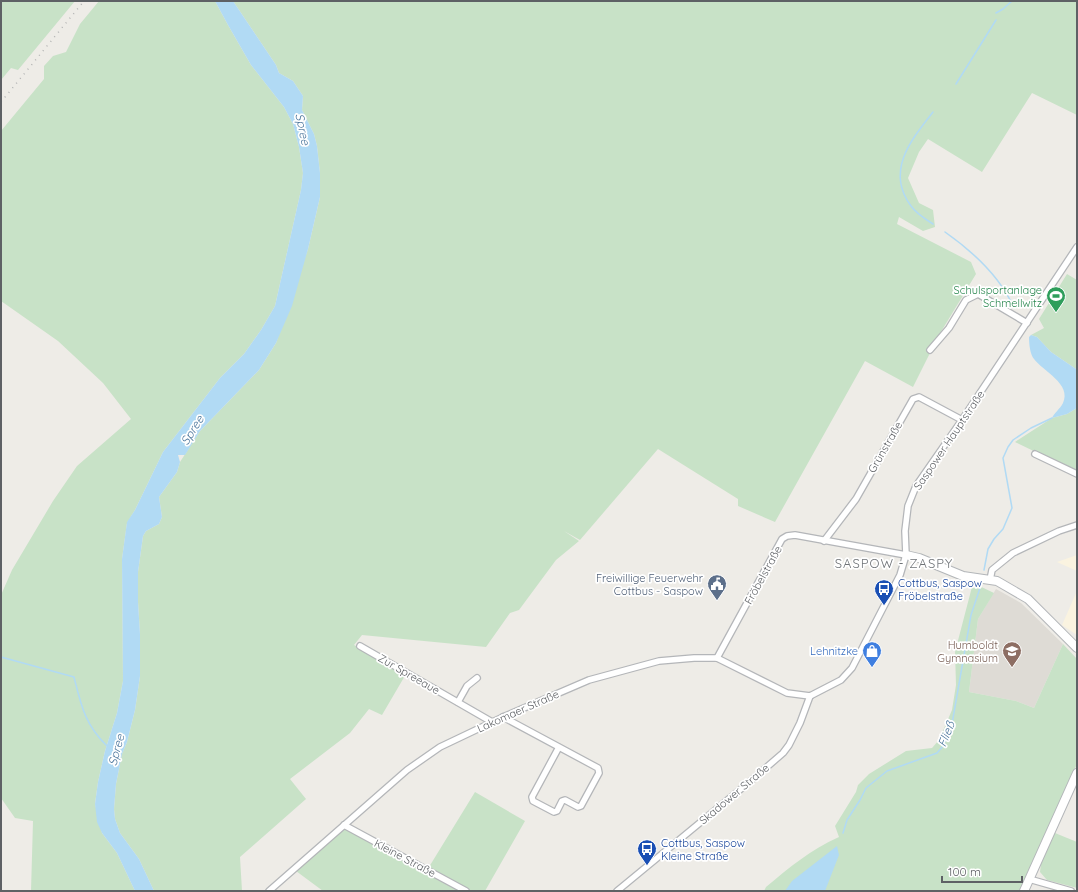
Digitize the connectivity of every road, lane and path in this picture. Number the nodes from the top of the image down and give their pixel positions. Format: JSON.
{"nodes":[{"id":1,"x":1077,"y":247,"type":"edge"},
{"id":2,"x":1027,"y":323,"type":"junction"},
{"id":3,"x":930,"y":350,"type":"dead end"},
{"id":4,"x":962,"y":420,"type":"junction"},
{"id":5,"x":1035,"y":454,"type":"dead end"},
{"id":6,"x":1077,"y":474,"type":"edge"},
{"id":7,"x":1077,"y":525,"type":"edge"},
{"id":8,"x":824,"y":541,"type":"junction"},
{"id":9,"x":906,"y":555,"type":"junction"},
{"id":10,"x":990,"y":580,"type":"junction"},
{"id":11,"x":360,"y":646,"type":"dead end"},
{"id":12,"x":1077,"y":648,"type":"edge"},
{"id":13,"x":717,"y":658,"type":"junction"},
{"id":14,"x":477,"y":678,"type":"dead end"},
{"id":15,"x":810,"y":696,"type":"junction"},
{"id":16,"x":458,"y":702,"type":"junction"},
{"id":17,"x":503,"y":717,"type":"junction"},
{"id":18,"x":492,"y":722,"type":"junction"},
{"id":19,"x":559,"y":747,"type":"junction"},
{"id":20,"x":1077,"y":773,"type":"edge"},
{"id":21,"x":344,"y":825,"type":"junction"},
{"id":22,"x":1029,"y":879,"type":"junction"},
{"id":23,"x":269,"y":891,"type":"edge"},
{"id":24,"x":466,"y":891,"type":"edge"},
{"id":25,"x":617,"y":891,"type":"edge"},
{"id":26,"x":1024,"y":891,"type":"edge"},
{"id":27,"x":1071,"y":891,"type":"edge"}],
"edges":[{"from":1,"to":2,"type":"street","name":"Saspower Hauptstraße"},
{"from":2,"to":3,"type":"street"},
{"from":2,"to":4,"type":"street","name":"Saspower Hauptstraße"},
{"from":4,"to":8,"type":"street","name":"Grünstraße"},
{"from":4,"to":9,"type":"street","name":"Saspower Hauptstraße"},
{"from":5,"to":6,"type":"street"},
{"from":7,"to":10,"type":"street"},
{"from":8,"to":9,"type":"street","name":"Fröbelstraße"},
{"from":8,"to":13,"type":"street","name":"Fröbelstraße"},
{"from":9,"to":10,"type":"street"},
{"from":9,"to":15,"type":"street","name":"Saspower Hauptstraße"},
{"from":10,"to":12,"type":"street"},
{"from":11,"to":16,"type":"street","name":"Zur Spreeaue"},
{"from":13,"to":15,"type":"street","name":"Lakomaer Straße"},
{"from":13,"to":17,"type":"street","name":"Lakomaer Straße"},
{"from":14,"to":16,"type":"street"},
{"from":15,"to":25,"type":"street","name":"Skadower Straße"},
{"from":16,"to":18,"type":"street","name":"Zur Spreeaue"},
{"from":17,"to":18,"type":"street","name":"Lakomaer Straße"},
{"from":17,"to":19,"type":"street"},
{"from":18,"to":21,"type":"street","name":"Lakomaer Straße"},
{"from":19,"to":19,"type":"street"},
{"from":20,"to":22,"type":"street"},
{"from":21,"to":23,"type":"street","name":"Lakomaer Straße"},
{"from":21,"to":24,"type":"street","name":"Kleine Straße"},
{"from":22,"to":26,"type":"street"},
{"from":22,"to":27,"type":"street"}]}
